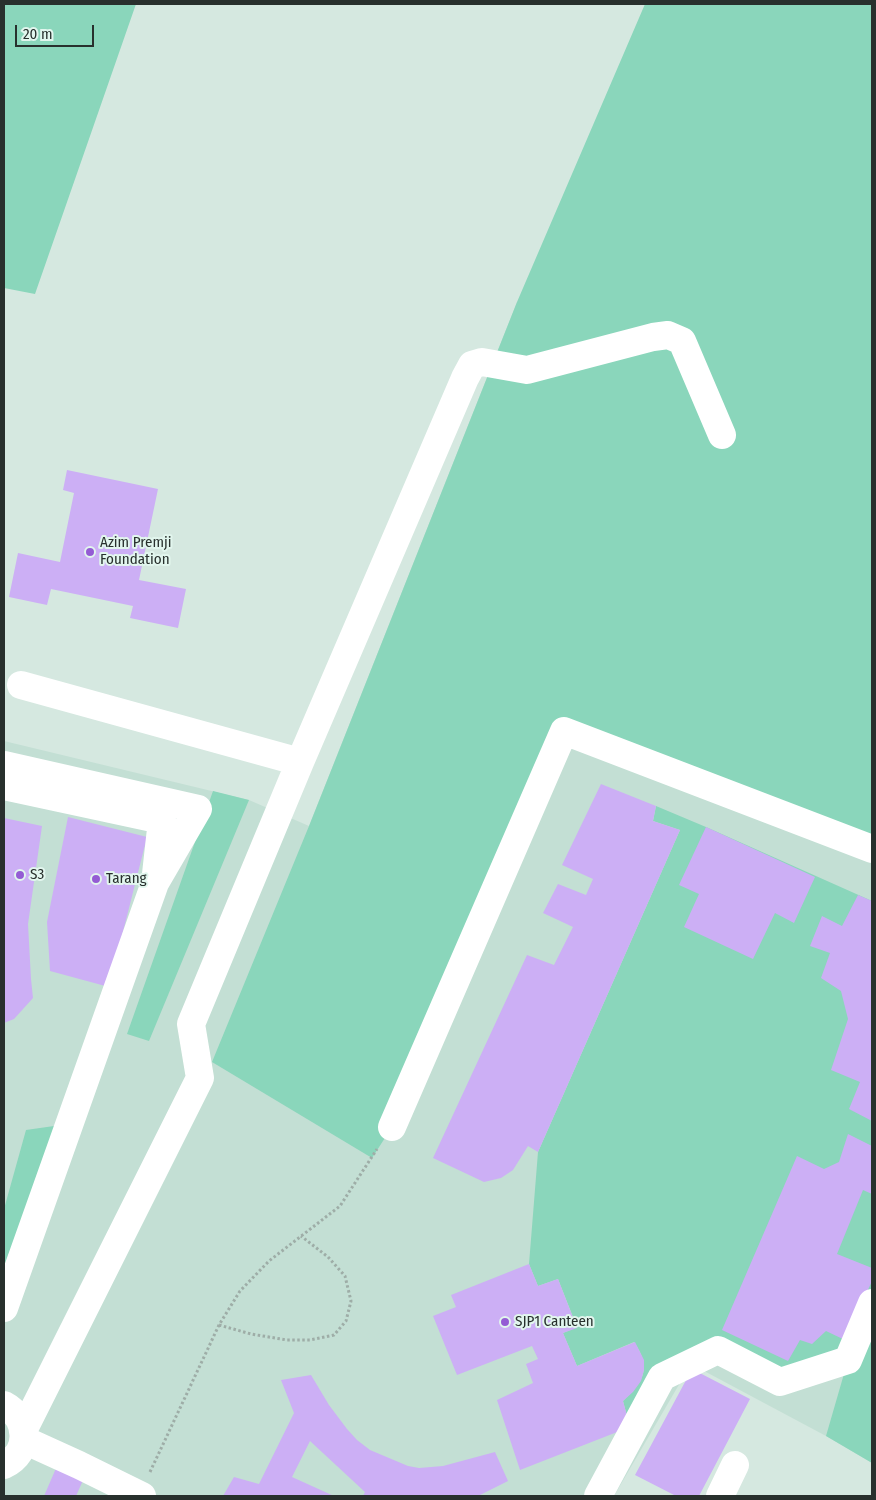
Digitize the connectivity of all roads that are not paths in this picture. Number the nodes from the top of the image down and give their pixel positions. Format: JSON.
{"nodes":[{"id":1,"x":722,"y":435,"type":"dead end"},
{"id":2,"x":21,"y":685,"type":"dead end"},
{"id":3,"x":300,"y":762,"type":"junction"},
{"id":4,"x":4,"y":765,"type":"edge"},
{"id":5,"x":4,"y":786,"type":"edge"},
{"id":6,"x":872,"y":849,"type":"edge"},
{"id":7,"x":155,"y":883,"type":"junction"},
{"id":8,"x":392,"y":1127,"type":"road end"},
{"id":9,"x":872,"y":1303,"type":"edge"},
{"id":10,"x":4,"y":1308,"type":"edge"},
{"id":11,"x":4,"y":1405,"type":"edge"},
{"id":12,"x":24,"y":1434,"type":"junction"},
{"id":13,"x":735,"y":1464,"type":"dead end"},
{"id":14,"x":5,"y":1466,"type":"edge"},
{"id":15,"x":140,"y":1496,"type":"edge"},
{"id":16,"x":598,"y":1496,"type":"edge"},
{"id":17,"x":720,"y":1496,"type":"edge"}],
"edges":[{"from":1,"to":3,"type":"street"},
{"from":2,"to":3,"type":"street"},
{"from":3,"to":12,"type":"street"},
{"from":4,"to":7,"type":"street"},
{"from":5,"to":7,"type":"street"},
{"from":6,"to":8,"type":"street"},
{"from":7,"to":10,"type":"street"},
{"from":9,"to":16,"type":"street"},
{"from":11,"to":12,"type":"street"},
{"from":12,"to":14,"type":"street"},
{"from":12,"to":15,"type":"street"},
{"from":13,"to":17,"type":"street"}]}
